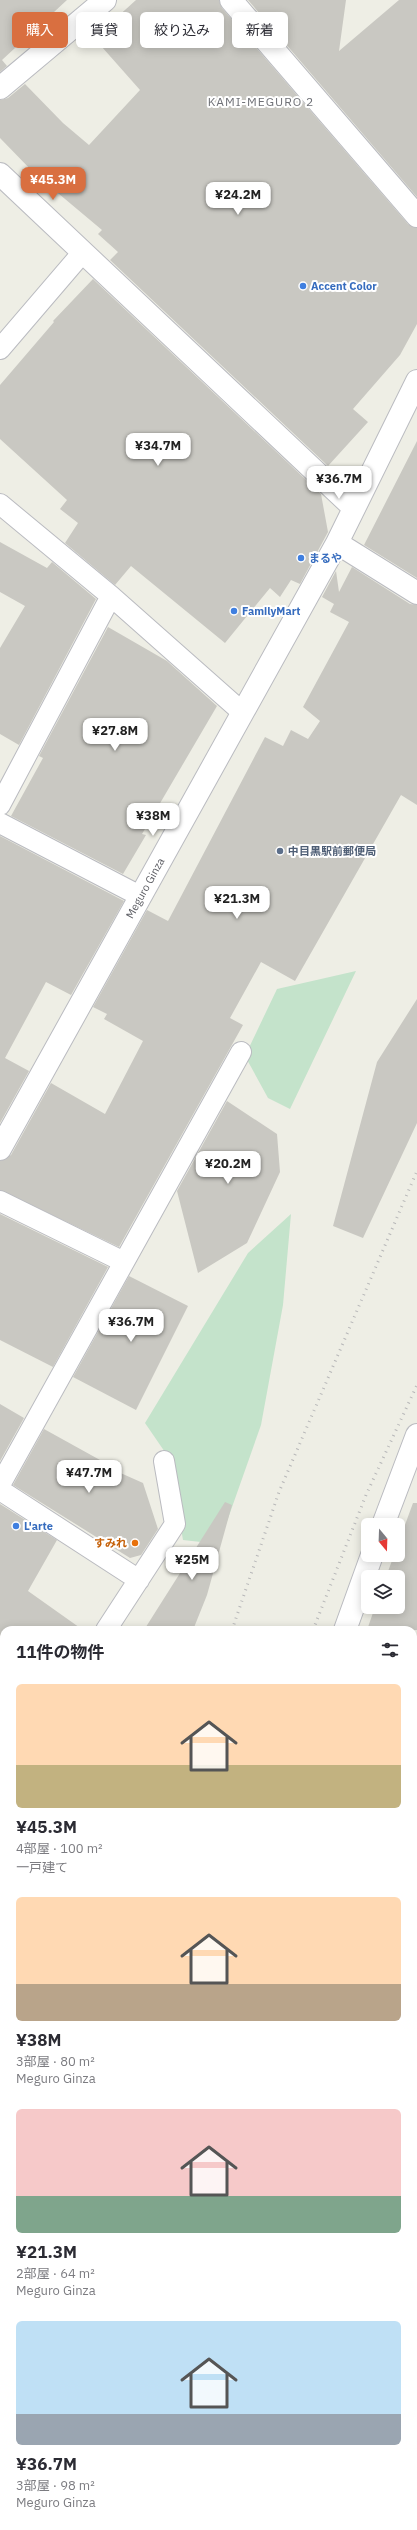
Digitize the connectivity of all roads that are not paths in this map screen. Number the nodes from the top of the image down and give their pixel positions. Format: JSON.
{"nodes":[{"id":1,"x":104,"y":0,"type":"edge"},
{"id":2,"x":231,"y":0,"type":"edge"},
{"id":3,"x":0,"y":88,"type":"edge"},
{"id":4,"x":0,"y":174,"type":"edge"},
{"id":5,"x":417,"y":216,"type":"edge"},
{"id":6,"x":83,"y":252,"type":"junction"},
{"id":7,"x":0,"y":349,"type":"edge"},
{"id":8,"x":417,"y":381,"type":"edge"},
{"id":9,"x":0,"y":504,"type":"edge"},
{"id":10,"x":354,"y":508,"type":"junction"},
{"id":11,"x":337,"y":543,"type":"junction"},
{"id":12,"x":417,"y":593,"type":"edge"},
{"id":13,"x":111,"y":596,"type":"junction"},
{"id":14,"x":242,"y":712,"type":"junction"},
{"id":15,"x":0,"y":805,"type":"edge"},
{"id":16,"x":0,"y":823,"type":"edge"},
{"id":17,"x":140,"y":896,"type":"junction"},
{"id":18,"x":241,"y":1052,"type":"dead end"},
{"id":19,"x":0,"y":1149,"type":"edge"},
{"id":20,"x":0,"y":1201,"type":"edge"},
{"id":21,"x":124,"y":1262,"type":"junction"},
{"id":22,"x":413,"y":1443,"type":"edge"},
{"id":23,"x":164,"y":1461,"type":"dead end"},
{"id":24,"x":0,"y":1485,"type":"edge"},
{"id":25,"x":0,"y":1490,"type":"edge"},
{"id":26,"x":386,"y":1518,"type":"edge"},
{"id":27,"x":369,"y":1562,"type":"edge"},
{"id":28,"x":139,"y":1580,"type":"junction"},
{"id":29,"x":109,"y":1626,"type":"edge"},
{"id":30,"x":346,"y":1626,"type":"edge"}],
"edges":[{"from":1,"to":3,"type":"street"},
{"from":2,"to":5,"type":"street"},
{"from":4,"to":6,"type":"street"},
{"from":6,"to":7,"type":"lane"},
{"from":6,"to":10,"type":"street"},
{"from":8,"to":10,"type":"street","name":"Meguro Ginza"},
{"from":9,"to":13,"type":"lane"},
{"from":10,"to":11,"type":"street","name":"Meguro Ginza"},
{"from":11,"to":12,"type":"street"},
{"from":11,"to":14,"type":"street","name":"Meguro Ginza"},
{"from":13,"to":14,"type":"lane"},
{"from":13,"to":15,"type":"lane"},
{"from":14,"to":17,"type":"street","name":"Meguro Ginza"},
{"from":16,"to":17,"type":"lane"},
{"from":17,"to":19,"type":"street","name":"Meguro Ginza"},
{"from":18,"to":21,"type":"lane"},
{"from":20,"to":21,"type":"lane"},
{"from":21,"to":24,"type":"lane"},
{"from":22,"to":26,"type":"street"},
{"from":23,"to":28,"type":"lane"},
{"from":25,"to":28,"type":"lane"},
{"from":27,"to":30,"type":"street"},
{"from":28,"to":29,"type":"lane"}]}
